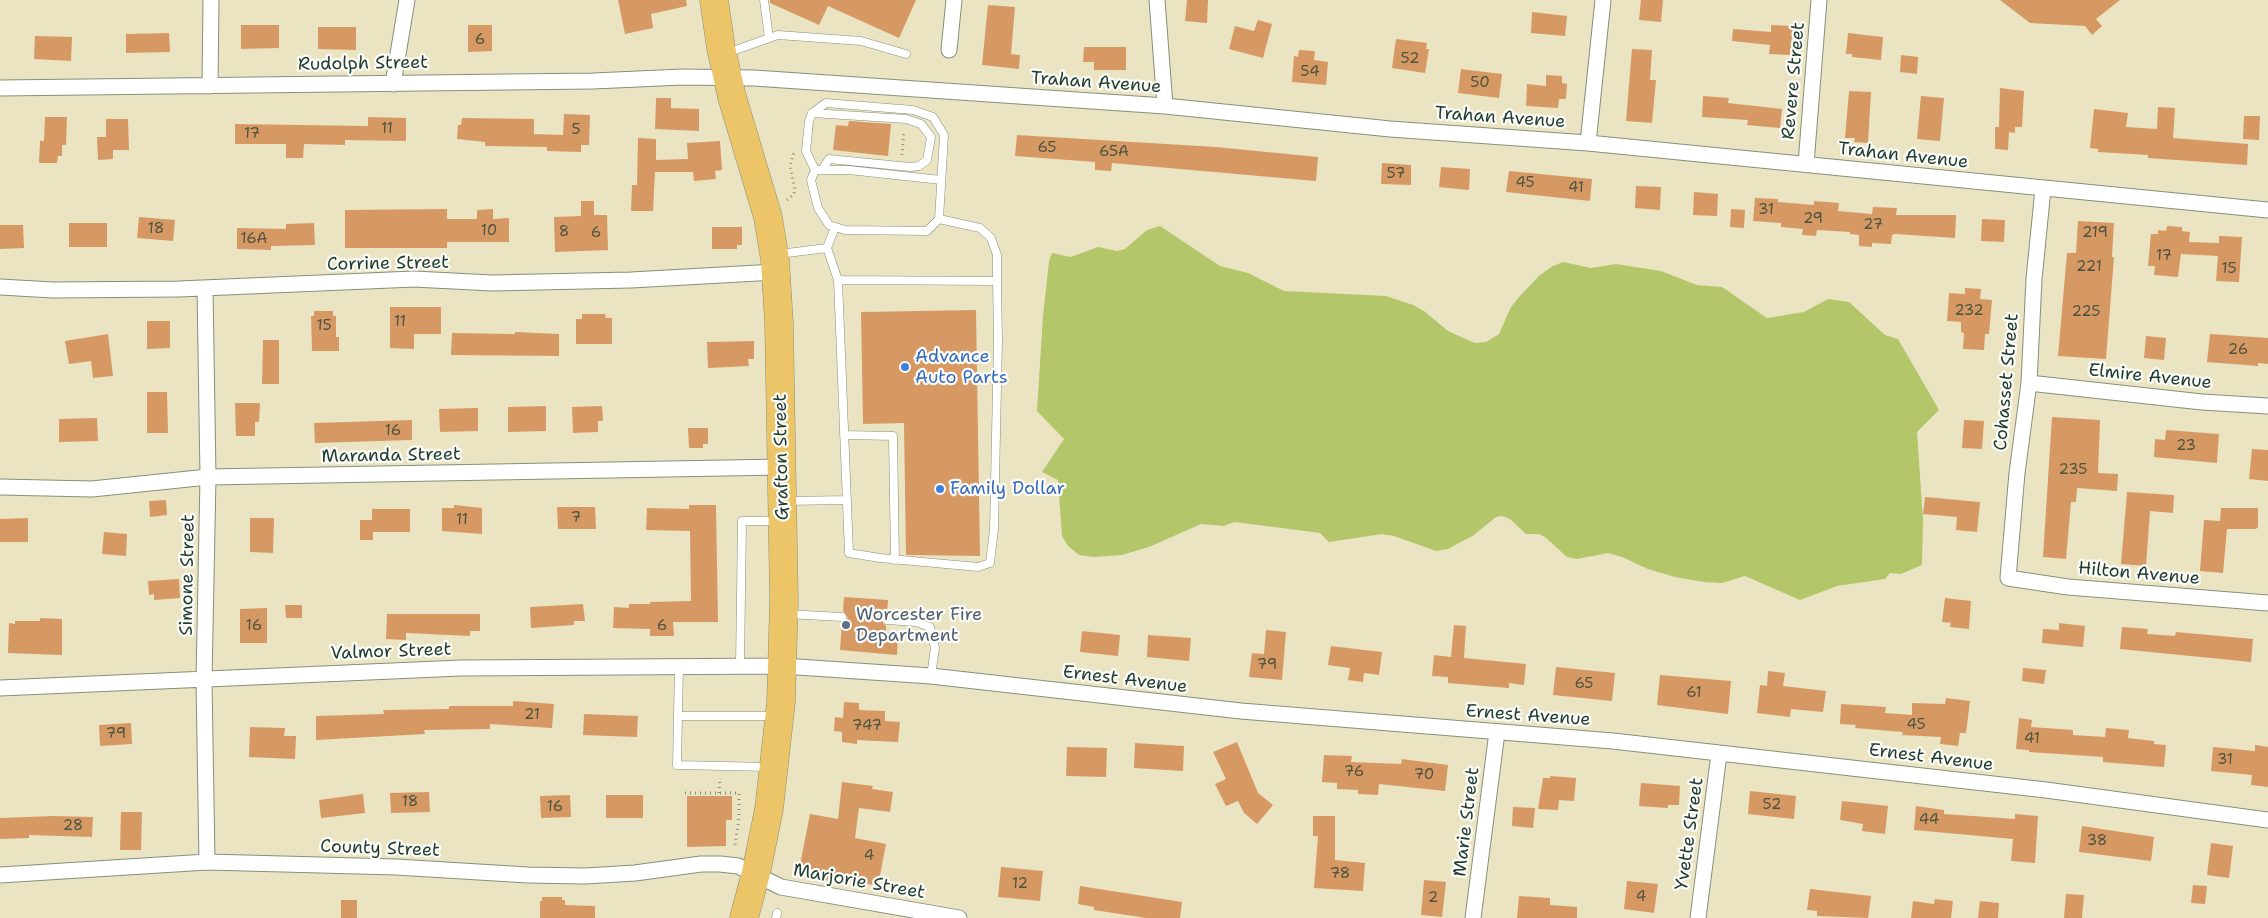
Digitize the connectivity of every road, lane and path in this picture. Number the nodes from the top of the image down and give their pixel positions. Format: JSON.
{"nodes":[{"id":1,"x":211,"y":0,"type":"edge"},
{"id":2,"x":408,"y":0,"type":"edge"},
{"id":3,"x":714,"y":0,"type":"edge"},
{"id":4,"x":764,"y":0,"type":"edge"},
{"id":5,"x":954,"y":0,"type":"edge"},
{"id":6,"x":1157,"y":0,"type":"edge"},
{"id":7,"x":1603,"y":0,"type":"edge"},
{"id":8,"x":1819,"y":0,"type":"edge"},
{"id":9,"x":769,"y":38,"type":"junction"},
{"id":10,"x":949,"y":50,"type":"dead end"},
{"id":11,"x":906,"y":54,"type":"dead end"},
{"id":12,"x":725,"y":66,"type":"junction"},
{"id":13,"x":394,"y":84,"type":"junction"},
{"id":14,"x":210,"y":86,"type":"junction"},
{"id":15,"x":0,"y":88,"type":"edge"},
{"id":16,"x":1165,"y":106,"type":"junction"},
{"id":17,"x":812,"y":113,"type":"junction"},
{"id":18,"x":1588,"y":143,"type":"junction"},
{"id":19,"x":798,"y":150,"type":"dead end"},
{"id":20,"x":1806,"y":164,"type":"junction"},
{"id":21,"x":818,"y":170,"type":"junction"},
{"id":22,"x":941,"y":180,"type":"junction"},
{"id":23,"x":2043,"y":189,"type":"junction"},
{"id":24,"x":788,"y":200,"type":"dead end"},
{"id":25,"x":2268,"y":210,"type":"edge"},
{"id":26,"x":939,"y":219,"type":"junction"},
{"id":27,"x":835,"y":227,"type":"junction"},
{"id":28,"x":826,"y":248,"type":"junction"},
{"id":29,"x":775,"y":264,"type":"junction"},
{"id":30,"x":838,"y":280,"type":"junction"},
{"id":31,"x":997,"y":281,"type":"junction"},
{"id":32,"x":0,"y":287,"type":"edge"},
{"id":33,"x":205,"y":288,"type":"junction"},
{"id":34,"x":2029,"y":383,"type":"junction"},
{"id":35,"x":2268,"y":406,"type":"edge"},
{"id":36,"x":844,"y":435,"type":"junction"},
{"id":37,"x":782,"y":467,"type":"junction"},
{"id":38,"x":208,"y":477,"type":"junction"},
{"id":39,"x":0,"y":487,"type":"edge"},
{"id":40,"x":847,"y":500,"type":"junction"},
{"id":41,"x":783,"y":511,"type":"junction"},
{"id":42,"x":895,"y":560,"type":"junction"},
{"id":43,"x":2008,"y":578,"type":"joint"},
{"id":44,"x":2268,"y":603,"type":"edge"},
{"id":45,"x":784,"y":614,"type":"junction"},
{"id":46,"x":842,"y":617,"type":"dead end"},
{"id":47,"x":886,"y":620,"type":"dead end"},
{"id":48,"x":679,"y":665,"type":"junction"},
{"id":49,"x":740,"y":666,"type":"junction"},
{"id":50,"x":783,"y":666,"type":"junction"},
{"id":51,"x":931,"y":676,"type":"junction"},
{"id":52,"x":204,"y":680,"type":"junction"},
{"id":53,"x":0,"y":688,"type":"edge"},
{"id":54,"x":678,"y":716,"type":"junction"},
{"id":55,"x":780,"y":716,"type":"junction"},
{"id":56,"x":1497,"y":732,"type":"junction"},
{"id":57,"x":1719,"y":754,"type":"junction"},
{"id":58,"x":775,"y":767,"type":"junction"},
{"id":59,"x":685,"y":793,"type":"dead end"},
{"id":60,"x":2268,"y":820,"type":"edge"},
{"id":61,"x":735,"y":845,"type":"dead end"},
{"id":62,"x":207,"y":862,"type":"junction"},
{"id":63,"x":756,"y":873,"type":"junction"},
{"id":64,"x":0,"y":875,"type":"edge"},
{"id":65,"x":744,"y":918,"type":"edge"},
{"id":66,"x":959,"y":918,"type":"edge"},
{"id":67,"x":1473,"y":918,"type":"edge"},
{"id":68,"x":1698,"y":918,"type":"edge"}],
"edges":[{"from":1,"to":14,"type":"street"},
{"from":2,"to":13,"type":"street"},
{"from":3,"to":12,"type":"highway","name":"Grafton Street"},
{"from":4,"to":9,"type":"lane"},
{"from":5,"to":10,"type":"street"},
{"from":6,"to":16,"type":"street"},
{"from":7,"to":18,"type":"street"},
{"from":8,"to":20,"type":"street","name":"Revere Street"},
{"from":9,"to":11,"type":"lane"},
{"from":9,"to":12,"type":"lane"},
{"from":12,"to":13,"type":"street","name":"Rudolph Street"},
{"from":12,"to":16,"type":"street","name":"Trahan Avenue"},
{"from":12,"to":29,"type":"highway","name":"Grafton Street"},
{"from":13,"to":14,"type":"street","name":"Rudolph Street"},
{"from":14,"to":15,"type":"street","name":"Rudolph Street"},
{"from":16,"to":18,"type":"street","name":"Trahan Avenue"},
{"from":17,"to":21,"type":"lane"},
{"from":17,"to":21,"type":"lane"},
{"from":17,"to":22,"type":"lane"},
{"from":18,"to":20,"type":"street","name":"Trahan Avenue"},
{"from":19,"to":24,"type":"path"},
{"from":20,"to":23,"type":"street","name":"Trahan Avenue"},
{"from":21,"to":22,"type":"lane"},
{"from":21,"to":27,"type":"lane"},
{"from":22,"to":26,"type":"lane"},
{"from":23,"to":25,"type":"street","name":"Trahan Avenue"},
{"from":23,"to":34,"type":"street","name":"Cohasset Street"},
{"from":26,"to":27,"type":"lane"},
{"from":26,"to":31,"type":"lane"},
{"from":27,"to":28,"type":"lane"},
{"from":28,"to":29,"type":"lane"},
{"from":28,"to":30,"type":"lane"},
{"from":29,"to":33,"type":"street","name":"Corrine Street"},
{"from":29,"to":37,"type":"highway","name":"Grafton Street"},
{"from":30,"to":31,"type":"lane"},
{"from":30,"to":36,"type":"lane"},
{"from":31,"to":42,"type":"lane"},
{"from":32,"to":33,"type":"street","name":"Corrine Street"},
{"from":33,"to":38,"type":"street","name":"Simone Street"},
{"from":34,"to":35,"type":"street","name":"Elmire Avenue"},
{"from":34,"to":43,"type":"street","name":"Cohasset Street"},
{"from":36,"to":40,"type":"lane"},
{"from":36,"to":42,"type":"lane"},
{"from":37,"to":38,"type":"street","name":"Maranda Street"},
{"from":37,"to":41,"type":"highway","name":"Grafton Street"},
{"from":38,"to":39,"type":"street","name":"Maranda Street"},
{"from":38,"to":52,"type":"street","name":"Simone Street"},
{"from":40,"to":41,"type":"lane"},
{"from":40,"to":42,"type":"lane"},
{"from":41,"to":45,"type":"highway","name":"Grafton Street"},
{"from":41,"to":49,"type":"lane"},
{"from":43,"to":44,"type":"street","name":"Hilton Avenue"},
{"from":45,"to":46,"type":"lane"},
{"from":45,"to":50,"type":"highway","name":"Grafton Street"},
{"from":47,"to":51,"type":"lane"},
{"from":48,"to":49,"type":"street","name":"Valmor Street"},
{"from":48,"to":52,"type":"street","name":"Valmor Street"},
{"from":48,"to":54,"type":"lane"},
{"from":49,"to":50,"type":"street","name":"Valmor Street"},
{"from":50,"to":51,"type":"street","name":"Ernest Avenue"},
{"from":50,"to":55,"type":"highway","name":"Grafton Street"},
{"from":51,"to":56,"type":"street","name":"Ernest Avenue"},
{"from":52,"to":53,"type":"street","name":"Valmor Street"},
{"from":52,"to":62,"type":"street","name":"Simone Street"},
{"from":54,"to":55,"type":"lane"},
{"from":54,"to":58,"type":"lane"},
{"from":55,"to":58,"type":"highway","name":"Grafton Street"},
{"from":56,"to":57,"type":"street","name":"Ernest Avenue"},
{"from":56,"to":67,"type":"street","name":"Marie Street"},
{"from":57,"to":60,"type":"street","name":"Ernest Avenue"},
{"from":57,"to":68,"type":"street","name":"Yvette Street"},
{"from":58,"to":63,"type":"highway","name":"Grafton Street"},
{"from":59,"to":61,"type":"path"},
{"from":62,"to":63,"type":"street","name":"County Street"},
{"from":62,"to":64,"type":"street","name":"County Street"},
{"from":63,"to":65,"type":"highway","name":"Grafton Street"},
{"from":63,"to":66,"type":"street","name":"Marjorie Street"}]}
